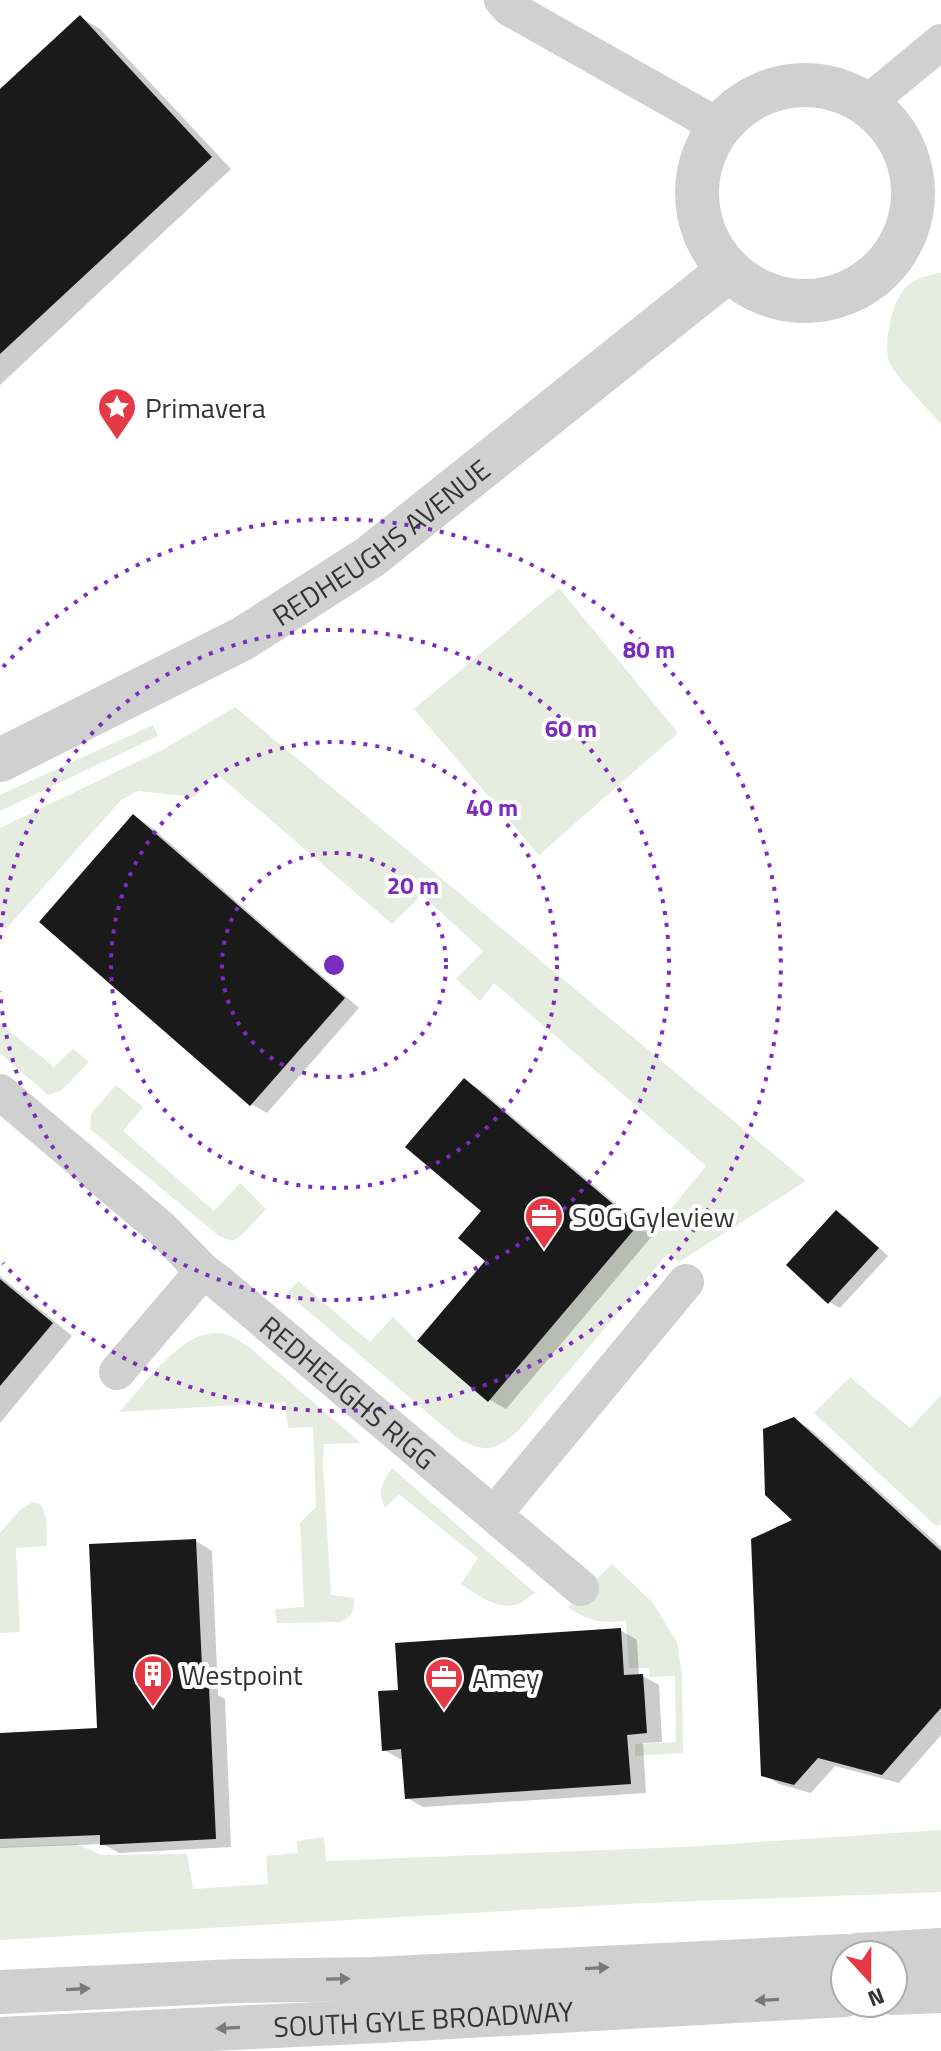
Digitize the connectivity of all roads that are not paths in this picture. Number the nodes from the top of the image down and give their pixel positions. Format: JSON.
{"nodes":[{"id":1,"x":502,"y":0,"type":"edge"},
{"id":2,"x":941,"y":42,"type":"edge"},
{"id":3,"x":866,"y":104,"type":"junction"},
{"id":4,"x":720,"y":127,"type":"junction"},
{"id":5,"x":924,"y":231,"type":"edge"},
{"id":6,"x":729,"y":270,"type":"junction"},
{"id":7,"x":0,"y":760,"type":"edge"},
{"id":8,"x":0,"y":1092,"type":"edge"},
{"id":9,"x":203,"y":1271,"type":"junction"},
{"id":10,"x":686,"y":1282,"type":"dead end"},
{"id":11,"x":117,"y":1372,"type":"dead end"},
{"id":12,"x":495,"y":1513,"type":"junction"},
{"id":13,"x":581,"y":1588,"type":"dead end"},
{"id":14,"x":941,"y":1950,"type":"edge"},
{"id":15,"x":909,"y":1952,"type":"edge"},
{"id":16,"x":829,"y":1957,"type":"edge"},
{"id":17,"x":941,"y":1991,"type":"edge"},
{"id":18,"x":0,"y":1992,"type":"edge"},
{"id":19,"x":909,"y":1992,"type":"edge"},
{"id":20,"x":829,"y":1996,"type":"edge"},
{"id":21,"x":0,"y":2039,"type":"edge"}],
"edges":[{"from":1,"to":4,"type":"street"},
{"from":2,"to":3,"type":"street"},
{"from":3,"to":4,"type":"street"},
{"from":3,"to":5,"type":"street"},
{"from":4,"to":6,"type":"street"},
{"from":5,"to":6,"type":"street"},
{"from":6,"to":7,"type":"street","name":"REDHEUGHS AVENUE"},
{"from":8,"to":9,"type":"street","name":"REDHEUGHS RIGG"},
{"from":9,"to":11,"type":"street"},
{"from":9,"to":12,"type":"street","name":"REDHEUGHS RIGG"},
{"from":10,"to":12,"type":"street"},
{"from":12,"to":13,"type":"street","name":"REDHEUGHS RIGG"},
{"from":14,"to":15,"type":"street"},
{"from":18,"to":16,"type":"street","name":"SOUTH GYLE BROADWAY","one_way":true},
{"from":17,"to":19,"type":"street"},
{"from":20,"to":21,"type":"street","name":"SOUTH GYLE BROADWAY","one_way":true}]}
